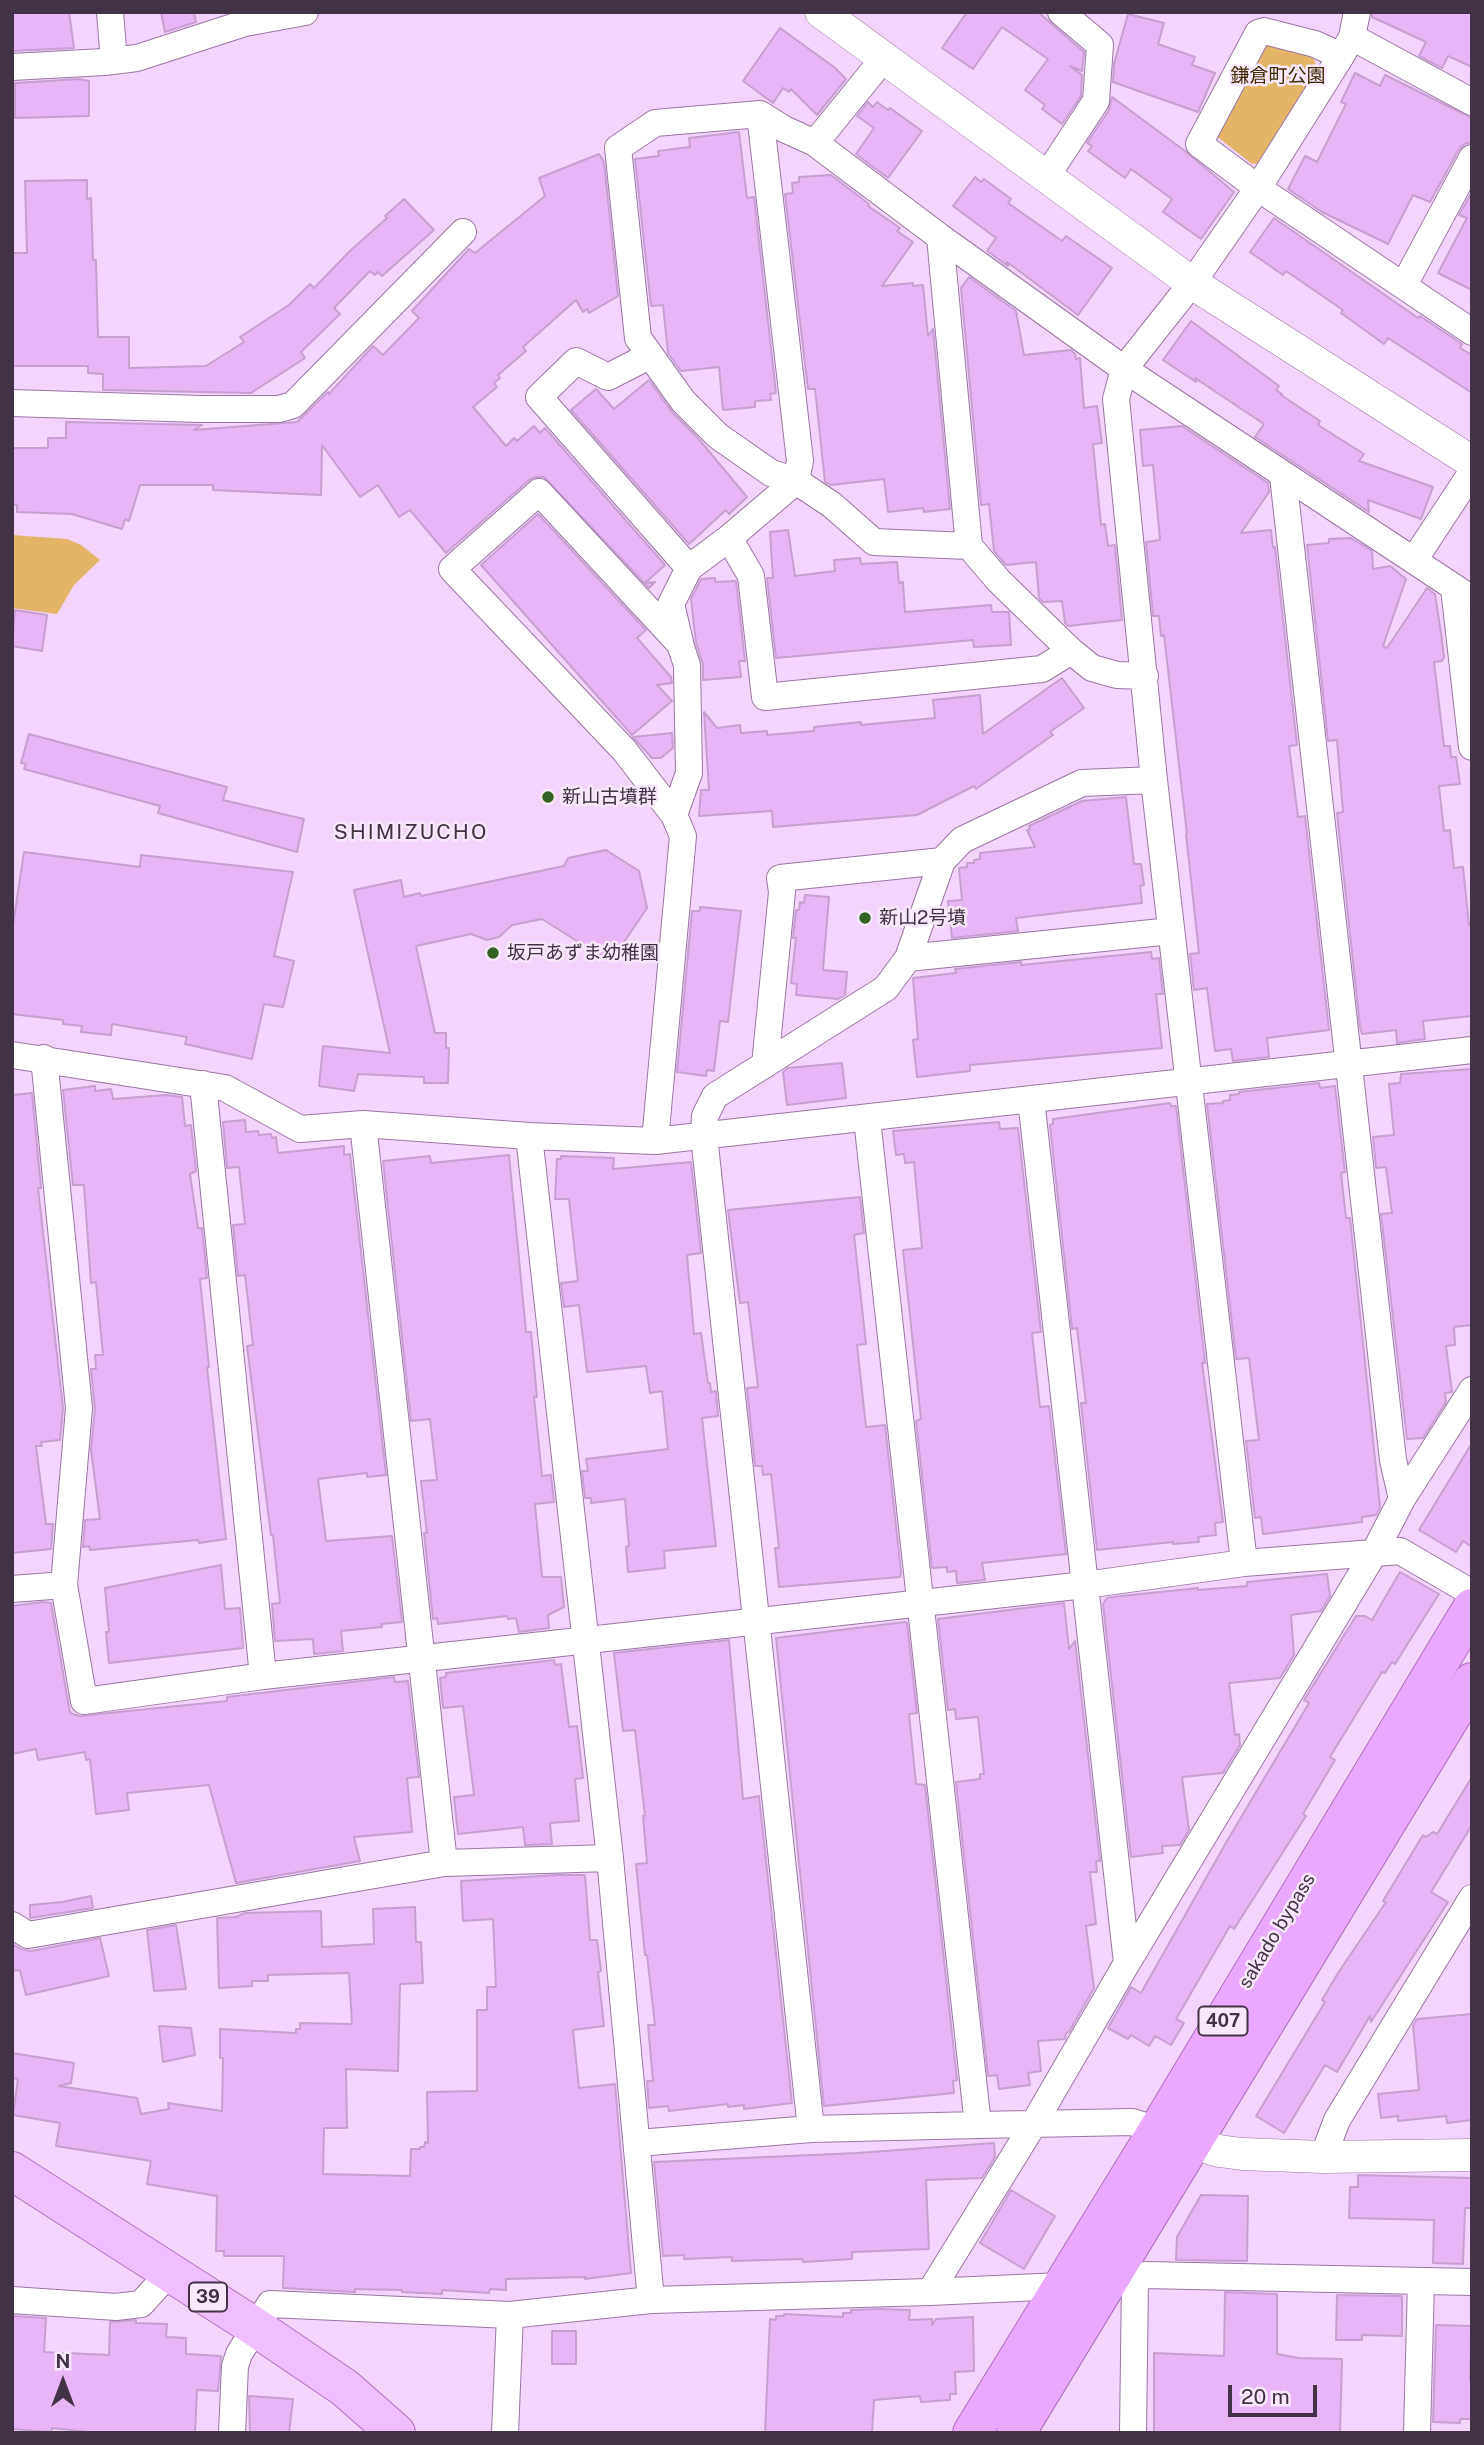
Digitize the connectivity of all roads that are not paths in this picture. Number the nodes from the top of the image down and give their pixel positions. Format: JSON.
{"nodes":[{"id":1,"x":110,"y":12,"type":"edge"},
{"id":2,"x":305,"y":12,"type":"edge"},
{"id":3,"x":821,"y":12,"type":"edge"},
{"id":4,"x":1061,"y":12,"type":"edge"},
{"id":5,"x":1350,"y":35,"type":"edge"},
{"id":6,"x":884,"y":58,"type":"junction"},
{"id":7,"x":114,"y":61,"type":"junction"},
{"id":8,"x":12,"y":67,"type":"edge"},
{"id":9,"x":1472,"y":102,"type":"edge"},
{"id":10,"x":760,"y":114,"type":"junction"},
{"id":11,"x":815,"y":143,"type":"junction"},
{"id":12,"x":1472,"y":158,"type":"edge"},
{"id":13,"x":1046,"y":177,"type":"junction"},
{"id":14,"x":1258,"y":188,"type":"junction"},
{"id":15,"x":463,"y":232,"type":"dead end"},
{"id":16,"x":940,"y":237,"type":"junction"},
{"id":17,"x":1192,"y":283,"type":"junction"},
{"id":18,"x":1404,"y":285,"type":"junction"},
{"id":19,"x":1472,"y":332,"type":"edge"},
{"id":20,"x":649,"y":356,"type":"junction"},
{"id":21,"x":1124,"y":369,"type":"junction"},
{"id":22,"x":12,"y":403,"type":"edge"},
{"id":23,"x":1472,"y":461,"type":"edge"},
{"id":24,"x":1472,"y":472,"type":"edge"},
{"id":25,"x":1283,"y":477,"type":"junction"},
{"id":26,"x":796,"y":481,"type":"junction"},
{"id":27,"x":729,"y":538,"type":"junction"},
{"id":28,"x":969,"y":546,"type":"junction"},
{"id":29,"x":1415,"y":560,"type":"junction"},
{"id":30,"x":689,"y":568,"type":"junction"},
{"id":31,"x":1463,"y":594,"type":"edge"},
{"id":32,"x":681,"y":644,"type":"junction"},
{"id":33,"x":1071,"y":651,"type":"junction"},
{"id":34,"x":1145,"y":676,"type":"junction"},
{"id":35,"x":1472,"y":747,"type":"edge"},
{"id":36,"x":1154,"y":780,"type":"junction"},
{"id":37,"x":674,"y":815,"type":"junction"},
{"id":38,"x":942,"y":861,"type":"junction"},
{"id":39,"x":1171,"y":931,"type":"junction"},
{"id":40,"x":908,"y":958,"type":"junction"},
{"id":41,"x":1472,"y":1050,"type":"edge"},
{"id":42,"x":12,"y":1055,"type":"edge"},
{"id":43,"x":44,"y":1058,"type":"junction"},
{"id":44,"x":1350,"y":1063,"type":"junction"},
{"id":45,"x":765,"y":1065,"type":"junction"},
{"id":46,"x":1190,"y":1083,"type":"junction"},
{"id":47,"x":203,"y":1084,"type":"junction"},
{"id":48,"x":1031,"y":1099,"type":"junction"},
{"id":49,"x":867,"y":1119,"type":"junction"},
{"id":50,"x":363,"y":1124,"type":"junction"},
{"id":51,"x":529,"y":1136,"type":"junction"},
{"id":52,"x":704,"y":1136,"type":"junction"},
{"id":53,"x":655,"y":1141,"type":"junction"},
{"id":54,"x":1472,"y":1390,"type":"edge"},
{"id":55,"x":1402,"y":1499,"type":"junction"},
{"id":56,"x":1374,"y":1553,"type":"junction"},
{"id":57,"x":1244,"y":1563,"type":"junction"},
{"id":58,"x":64,"y":1585,"type":"junction"},
{"id":59,"x":1085,"y":1585,"type":"junction"},
{"id":60,"x":12,"y":1589,"type":"edge"},
{"id":61,"x":1472,"y":1593,"type":"edge"},
{"id":62,"x":920,"y":1602,"type":"junction"},
{"id":63,"x":1472,"y":1608,"type":"edge"},
{"id":64,"x":756,"y":1621,"type":"junction"},
{"id":65,"x":585,"y":1641,"type":"junction"},
{"id":66,"x":422,"y":1658,"type":"junction"},
{"id":67,"x":262,"y":1676,"type":"junction"},
{"id":68,"x":1472,"y":1682,"type":"edge"},
{"id":69,"x":610,"y":1858,"type":"junction"},
{"id":70,"x":444,"y":1863,"type":"junction"},
{"id":71,"x":1472,"y":1898,"type":"edge"},
{"id":72,"x":12,"y":1925,"type":"edge"},
{"id":73,"x":1127,"y":1963,"type":"junction"},
{"id":74,"x":978,"y":2125,"type":"junction"},
{"id":75,"x":1033,"y":2125,"type":"junction"},
{"id":76,"x":811,"y":2129,"type":"junction"},
{"id":77,"x":1158,"y":2130,"type":"junction"},
{"id":78,"x":638,"y":2143,"type":"junction"},
{"id":79,"x":1193,"y":2144,"type":"junction"},
{"id":80,"x":1472,"y":2155,"type":"edge"},
{"id":81,"x":1323,"y":2157,"type":"junction"},
{"id":82,"x":12,"y":2171,"type":"edge"},
{"id":83,"x":170,"y":2272,"type":"junction"},
{"id":84,"x":1126,"y":2272,"type":"junction"},
{"id":85,"x":1421,"y":2281,"type":"junction"},
{"id":86,"x":1472,"y":2282,"type":"edge"},
{"id":87,"x":1061,"y":2286,"type":"junction"},
{"id":88,"x":930,"y":2292,"type":"junction"},
{"id":89,"x":12,"y":2300,"type":"edge"},
{"id":90,"x":652,"y":2300,"type":"junction"},
{"id":91,"x":510,"y":2315,"type":"junction"},
{"id":92,"x":255,"y":2327,"type":"junction"},
{"id":93,"x":232,"y":2433,"type":"edge"},
{"id":94,"x":396,"y":2433,"type":"edge"},
{"id":95,"x":505,"y":2433,"type":"edge"},
{"id":96,"x":972,"y":2433,"type":"edge"},
{"id":97,"x":1016,"y":2433,"type":"edge"},
{"id":98,"x":1133,"y":2433,"type":"edge"},
{"id":99,"x":1418,"y":2433,"type":"edge"}],
"edges":[{"from":1,"to":7,"type":"street"},
{"from":2,"to":7,"type":"street"},
{"from":3,"to":6,"type":"street"},
{"from":4,"to":13,"type":"street"},
{"from":5,"to":9,"type":"street"},
{"from":5,"to":14,"type":"street"},
{"from":5,"to":14,"type":"street"},
{"from":6,"to":11,"type":"street"},
{"from":6,"to":13,"type":"street"},
{"from":7,"to":8,"type":"street"},
{"from":10,"to":11,"type":"street"},
{"from":10,"to":20,"type":"street"},
{"from":10,"to":26,"type":"street"},
{"from":11,"to":16,"type":"street"},
{"from":12,"to":18,"type":"street"},
{"from":13,"to":17,"type":"street"},
{"from":14,"to":17,"type":"street"},
{"from":14,"to":18,"type":"street"},
{"from":15,"to":22,"type":"street"},
{"from":16,"to":21,"type":"street"},
{"from":16,"to":28,"type":"street"},
{"from":17,"to":21,"type":"street"},
{"from":17,"to":23,"type":"street"},
{"from":18,"to":19,"type":"street"},
{"from":20,"to":26,"type":"street"},
{"from":20,"to":30,"type":"street"},
{"from":21,"to":25,"type":"street"},
{"from":21,"to":34,"type":"street"},
{"from":24,"to":29,"type":"street"},
{"from":25,"to":29,"type":"street"},
{"from":25,"to":44,"type":"street"},
{"from":26,"to":27,"type":"street"},
{"from":26,"to":28,"type":"street"},
{"from":27,"to":30,"type":"street"},
{"from":27,"to":33,"type":"street"},
{"from":28,"to":33,"type":"street"},
{"from":29,"to":31,"type":"street"},
{"from":30,"to":32,"type":"street"},
{"from":31,"to":35,"type":"street"},
{"from":32,"to":37,"type":"street"},
{"from":32,"to":37,"type":"street"},
{"from":33,"to":34,"type":"street"},
{"from":34,"to":36,"type":"street"},
{"from":36,"to":38,"type":"street"},
{"from":36,"to":39,"type":"street"},
{"from":37,"to":53,"type":"street"},
{"from":38,"to":40,"type":"street"},
{"from":38,"to":45,"type":"street"},
{"from":39,"to":40,"type":"street"},
{"from":39,"to":46,"type":"street"},
{"from":40,"to":45,"type":"street"},
{"from":41,"to":44,"type":"street"},
{"from":42,"to":43,"type":"street"},
{"from":43,"to":47,"type":"street"},
{"from":43,"to":58,"type":"street"},
{"from":44,"to":46,"type":"street"},
{"from":44,"to":55,"type":"street"},
{"from":45,"to":52,"type":"street"},
{"from":46,"to":48,"type":"street"},
{"from":46,"to":57,"type":"street"},
{"from":47,"to":50,"type":"street"},
{"from":47,"to":67,"type":"street"},
{"from":48,"to":49,"type":"street"},
{"from":48,"to":59,"type":"street"},
{"from":49,"to":52,"type":"street"},
{"from":49,"to":62,"type":"street"},
{"from":50,"to":51,"type":"street"},
{"from":50,"to":66,"type":"street"},
{"from":51,"to":53,"type":"street"},
{"from":51,"to":65,"type":"street"},
{"from":52,"to":53,"type":"street"},
{"from":52,"to":64,"type":"street"},
{"from":54,"to":55,"type":"street"},
{"from":55,"to":56,"type":"street"},
{"from":56,"to":57,"type":"street"},
{"from":56,"to":61,"type":"street"},
{"from":56,"to":73,"type":"street"},
{"from":57,"to":59,"type":"street"},
{"from":58,"to":60,"type":"street"},
{"from":58,"to":67,"type":"street"},
{"from":59,"to":62,"type":"street"},
{"from":59,"to":73,"type":"street"},
{"from":62,"to":64,"type":"street"},
{"from":62,"to":74,"type":"street"},
{"from":63,"to":77,"type":"highway","name":"sakado bypass","number":"407"},
{"from":64,"to":65,"type":"street"},
{"from":64,"to":76,"type":"street"},
{"from":65,"to":66,"type":"street"},
{"from":65,"to":69,"type":"street"},
{"from":66,"to":67,"type":"street"},
{"from":66,"to":70,"type":"street"},
{"from":68,"to":79,"type":"highway","name":"sakado bypass","number":"407"},
{"from":69,"to":70,"type":"street"},
{"from":69,"to":78,"type":"street"},
{"from":70,"to":72,"type":"street"},
{"from":71,"to":81,"type":"street"},
{"from":73,"to":75,"type":"street"},
{"from":74,"to":75,"type":"street"},
{"from":74,"to":76,"type":"street"},
{"from":75,"to":77,"type":"street"},
{"from":75,"to":88,"type":"street"},
{"from":76,"to":78,"type":"street"},
{"from":77,"to":79,"type":"street"},
{"from":77,"to":87,"type":"highway","name":"sakado bypass","number":"407"},
{"from":78,"to":90,"type":"street"},
{"from":79,"to":81,"type":"street"},
{"from":79,"to":84,"type":"highway","name":"sakado bypass","number":"407"},
{"from":80,"to":81,"type":"street"},
{"from":82,"to":83,"type":"main road","number":"39"},
{"from":83,"to":89,"type":"street"},
{"from":83,"to":92,"type":"main road","number":"39"},
{"from":84,"to":85,"type":"street"},
{"from":84,"to":97,"type":"highway","name":"sakado bypass","number":"407"},
{"from":84,"to":98,"type":"street"},
{"from":85,"to":86,"type":"street"},
{"from":85,"to":99,"type":"street"},
{"from":87,"to":88,"type":"street"},
{"from":87,"to":96,"type":"highway","name":"sakado bypass","number":"407"},
{"from":88,"to":90,"type":"street"},
{"from":90,"to":91,"type":"street"},
{"from":91,"to":92,"type":"street"},
{"from":91,"to":95,"type":"street"},
{"from":92,"to":93,"type":"street"},
{"from":92,"to":94,"type":"main road","number":"39"}]}
